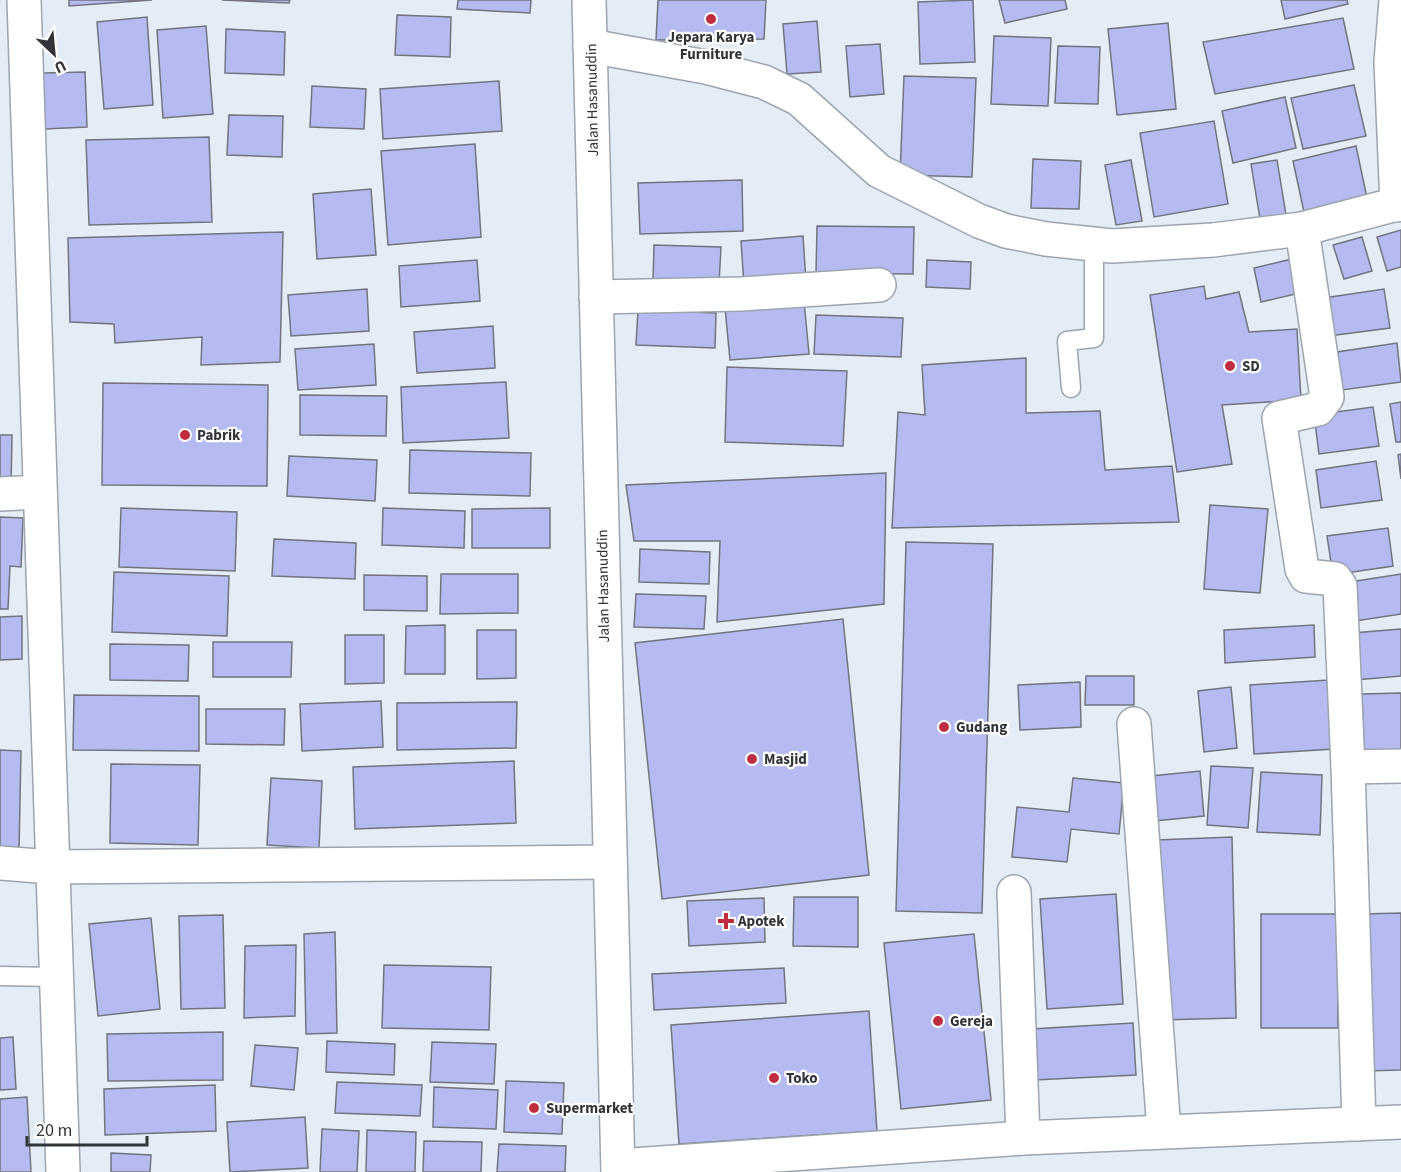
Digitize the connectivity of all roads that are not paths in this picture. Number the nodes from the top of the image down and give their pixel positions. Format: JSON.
{"nodes":[{"id":1,"x":24,"y":0,"type":"edge"},
{"id":2,"x":589,"y":0,"type":"edge"},
{"id":3,"x":1396,"y":0,"type":"edge"},
{"id":4,"x":590,"y":46,"type":"junction"},
{"id":5,"x":1399,"y":204,"type":"edge"},
{"id":6,"x":1302,"y":229,"type":"junction"},
{"id":7,"x":1095,"y":244,"type":"junction"},
{"id":8,"x":879,"y":285,"type":"dead end"},
{"id":9,"x":596,"y":297,"type":"junction"},
{"id":10,"x":1071,"y":388,"type":"dead end"},
{"id":11,"x":40,"y":492,"type":"junction"},
{"id":12,"x":0,"y":494,"type":"edge"},
{"id":13,"x":1134,"y":724,"type":"dead end"},
{"id":14,"x":1348,"y":766,"type":"junction"},
{"id":15,"x":1401,"y":766,"type":"edge"},
{"id":16,"x":610,"y":862,"type":"junction"},
{"id":17,"x":0,"y":863,"type":"edge"},
{"id":18,"x":51,"y":867,"type":"junction"},
{"id":19,"x":1014,"y":892,"type":"dead end"},
{"id":20,"x":0,"y":976,"type":"edge"},
{"id":21,"x":56,"y":977,"type":"junction"},
{"id":22,"x":1401,"y":1122,"type":"edge"},
{"id":23,"x":1359,"y":1124,"type":"junction"},
{"id":24,"x":1164,"y":1131,"type":"junction"},
{"id":25,"x":1023,"y":1137,"type":"junction"},
{"id":26,"x":618,"y":1169,"type":"edge"},
{"id":27,"x":63,"y":1172,"type":"edge"}],
"edges":[{"from":1,"to":11,"type":"main road"},
{"from":2,"to":4,"type":"main road","name":"Jalan Hasanuddin"},
{"from":3,"to":5,"type":"main road"},
{"from":4,"to":7,"type":"main road"},
{"from":4,"to":9,"type":"main road","name":"Jalan Hasanuddin"},
{"from":5,"to":6,"type":"main road"},
{"from":6,"to":7,"type":"main road"},
{"from":6,"to":14,"type":"main road"},
{"from":7,"to":10,"type":"lane"},
{"from":8,"to":9,"type":"main road"},
{"from":9,"to":16,"type":"main road","name":"Jalan Hasanuddin"},
{"from":11,"to":12,"type":"main road"},
{"from":11,"to":18,"type":"main road"},
{"from":13,"to":24,"type":"main road"},
{"from":14,"to":15,"type":"main road"},
{"from":14,"to":23,"type":"main road"},
{"from":16,"to":18,"type":"main road"},
{"from":16,"to":26,"type":"main road","name":"Jalan Hasanuddin"},
{"from":17,"to":18,"type":"main road"},
{"from":18,"to":21,"type":"main road"},
{"from":19,"to":25,"type":"main road"},
{"from":20,"to":21,"type":"lane"},
{"from":21,"to":27,"type":"main road"},
{"from":22,"to":23,"type":"main road"},
{"from":23,"to":24,"type":"main road"},
{"from":24,"to":25,"type":"main road"},
{"from":25,"to":26,"type":"main road"}]}
